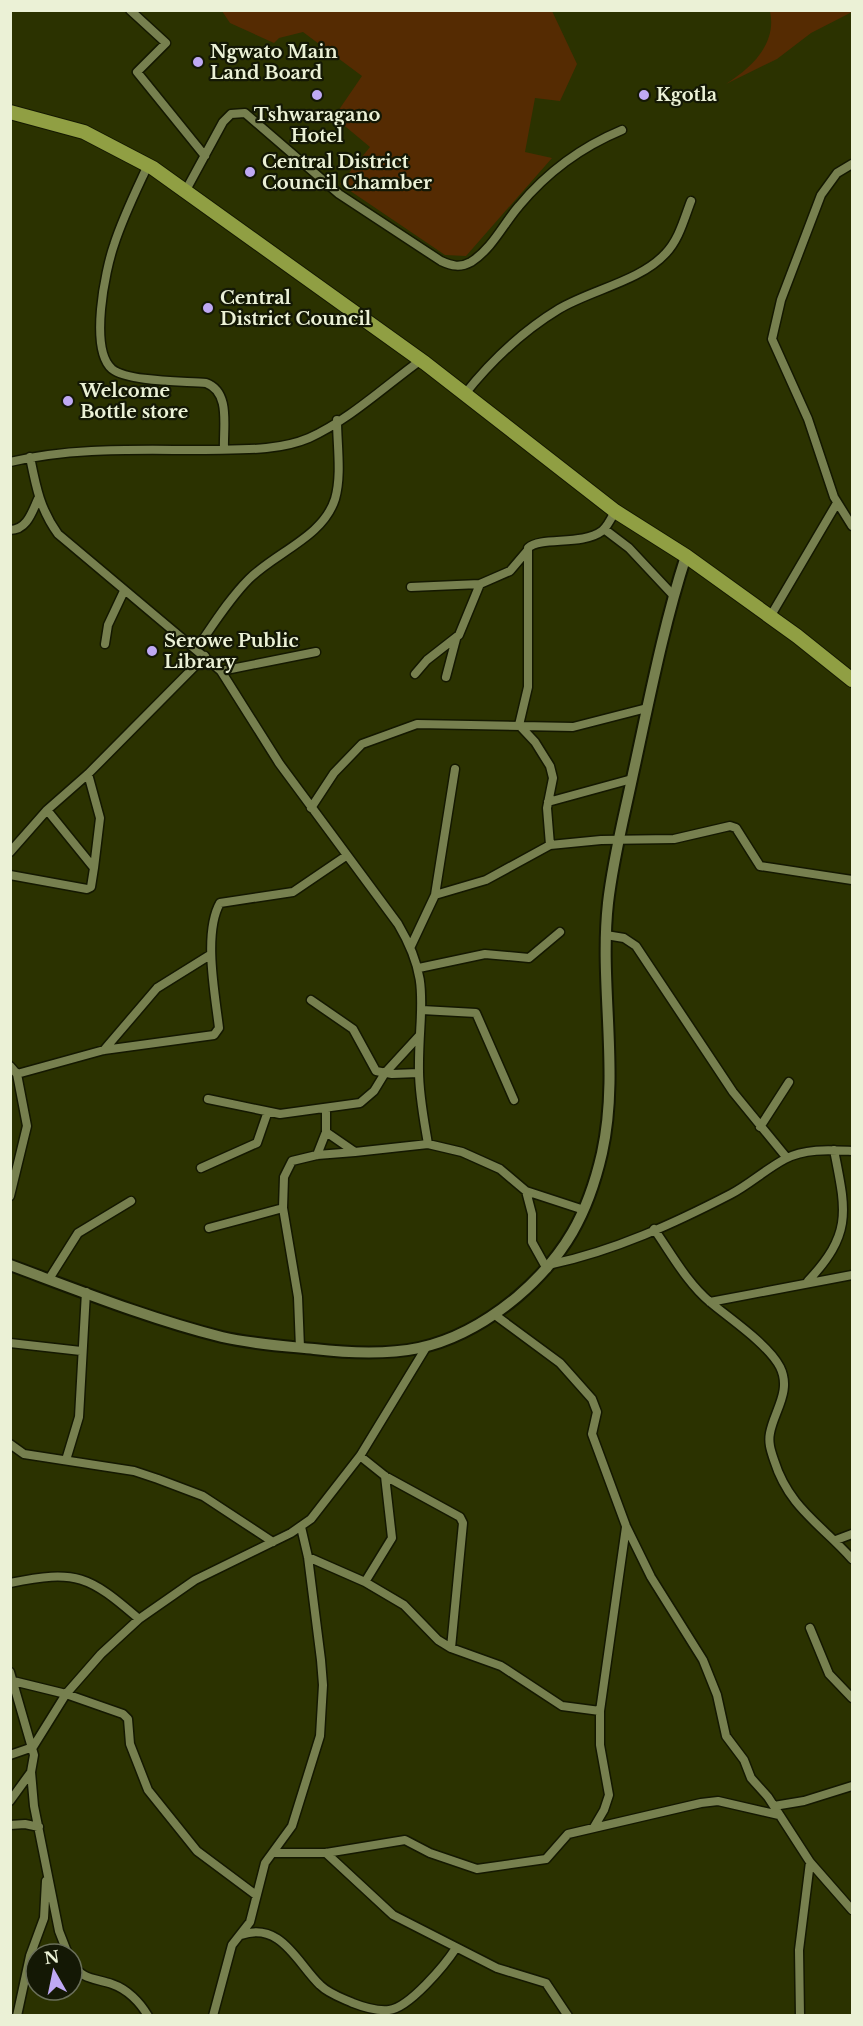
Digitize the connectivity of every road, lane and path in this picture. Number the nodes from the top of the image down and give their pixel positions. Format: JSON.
{"nodes":[{"id":1,"x":130,"y":10,"type":"edge"},
{"id":2,"x":10,"y":112,"type":"edge"},
{"id":3,"x":622,"y":130,"type":"dead end"},
{"id":4,"x":205,"y":156,"type":"junction"},
{"id":5,"x":852,"y":164,"type":"edge"},
{"id":6,"x":148,"y":165,"type":"junction"},
{"id":7,"x":186,"y":189,"type":"junction"},
{"id":8,"x":691,"y":201,"type":"dead end"},
{"id":9,"x":421,"y":360,"type":"junction"},
{"id":10,"x":464,"y":395,"type":"junction"},
{"id":11,"x":337,"y":420,"type":"junction"},
{"id":12,"x":224,"y":449,"type":"junction"},
{"id":13,"x":30,"y":458,"type":"junction"},
{"id":14,"x":10,"y":462,"type":"edge"},
{"id":15,"x":38,"y":499,"type":"junction"},
{"id":16,"x":837,"y":503,"type":"junction"},
{"id":17,"x":615,"y":511,"type":"junction"},
{"id":18,"x":852,"y":526,"type":"edge"},
{"id":19,"x":604,"y":529,"type":"junction"},
{"id":20,"x":10,"y":530,"type":"edge"},
{"id":21,"x":528,"y":548,"type":"junction"},
{"id":22,"x":686,"y":556,"type":"junction"},
{"id":23,"x":480,"y":584,"type":"junction"},
{"id":24,"x":411,"y":587,"type":"dead end"},
{"id":25,"x":124,"y":591,"type":"junction"},
{"id":26,"x":674,"y":595,"type":"junction"},
{"id":27,"x":770,"y":617,"type":"junction"},
{"id":28,"x":456,"y":639,"type":"junction"},
{"id":29,"x":105,"y":644,"type":"dead end"},
{"id":30,"x":197,"y":648,"type":"junction"},
{"id":31,"x":316,"y":652,"type":"dead end"},
{"id":32,"x":205,"y":656,"type":"junction"},
{"id":33,"x":221,"y":671,"type":"junction"},
{"id":34,"x":415,"y":674,"type":"dead end"},
{"id":35,"x":446,"y":677,"type":"dead end"},
{"id":36,"x":852,"y":680,"type":"edge"},
{"id":37,"x":647,"y":708,"type":"junction"},
{"id":38,"x":519,"y":725,"type":"junction"},
{"id":39,"x":455,"y":770,"type":"dead end"},
{"id":40,"x":88,"y":774,"type":"junction"},
{"id":41,"x":632,"y":779,"type":"junction"},
{"id":42,"x":548,"y":802,"type":"junction"},
{"id":43,"x":311,"y":808,"type":"junction"},
{"id":44,"x":47,"y":810,"type":"junction"},
{"id":45,"x":618,"y":840,"type":"junction"},
{"id":46,"x":550,"y":845,"type":"junction"},
{"id":47,"x":10,"y":852,"type":"edge"},
{"id":48,"x":346,"y":856,"type":"junction"},
{"id":49,"x":94,"y":868,"type":"junction"},
{"id":50,"x":10,"y":875,"type":"edge"},
{"id":51,"x":852,"y":880,"type":"edge"},
{"id":52,"x":435,"y":895,"type":"junction"},
{"id":53,"x":560,"y":932,"type":"dead end"},
{"id":54,"x":606,"y":934,"type":"junction"},
{"id":55,"x":411,"y":946,"type":"junction"},
{"id":56,"x":210,"y":955,"type":"junction"},
{"id":57,"x":419,"y":968,"type":"junction"},
{"id":58,"x":311,"y":1000,"type":"dead end"},
{"id":59,"x":422,"y":1010,"type":"junction"},
{"id":60,"x":419,"y":1036,"type":"junction"},
{"id":61,"x":105,"y":1050,"type":"junction"},
{"id":62,"x":10,"y":1066,"type":"edge"},
{"id":63,"x":385,"y":1073,"type":"junction"},
{"id":64,"x":419,"y":1073,"type":"junction"},
{"id":65,"x":17,"y":1074,"type":"junction"},
{"id":66,"x":789,"y":1082,"type":"dead end"},
{"id":67,"x":208,"y":1099,"type":"dead end"},
{"id":68,"x":514,"y":1100,"type":"dead end"},
{"id":69,"x":326,"y":1110,"type":"junction"},
{"id":70,"x":267,"y":1114,"type":"junction"},
{"id":71,"x":760,"y":1127,"type":"junction"},
{"id":72,"x":326,"y":1132,"type":"junction"},
{"id":73,"x":428,"y":1144,"type":"junction"},
{"id":74,"x":834,"y":1150,"type":"junction"},
{"id":75,"x":852,"y":1151,"type":"edge"},
{"id":76,"x":355,"y":1152,"type":"junction"},
{"id":77,"x":317,"y":1155,"type":"junction"},
{"id":78,"x":787,"y":1158,"type":"junction"},
{"id":79,"x":201,"y":1168,"type":"dead end"},
{"id":80,"x":526,"y":1191,"type":"junction"},
{"id":81,"x":10,"y":1196,"type":"edge"},
{"id":82,"x":131,"y":1201,"type":"dead end"},
{"id":83,"x":283,"y":1208,"type":"junction"},
{"id":84,"x":584,"y":1210,"type":"junction"},
{"id":85,"x":209,"y":1228,"type":"dead end"},
{"id":86,"x":654,"y":1229,"type":"junction"},
{"id":87,"x":10,"y":1265,"type":"edge"},
{"id":88,"x":550,"y":1267,"type":"junction"},
{"id":89,"x":852,"y":1275,"type":"edge"},
{"id":90,"x":50,"y":1280,"type":"junction"},
{"id":91,"x":808,"y":1281,"type":"junction"},
{"id":92,"x":86,"y":1292,"type":"junction"},
{"id":93,"x":710,"y":1302,"type":"junction"},
{"id":94,"x":495,"y":1315,"type":"junction"},
{"id":95,"x":10,"y":1343,"type":"edge"},
{"id":96,"x":427,"y":1346,"type":"junction"},
{"id":97,"x":300,"y":1348,"type":"junction"},
{"id":98,"x":81,"y":1351,"type":"junction"},
{"id":99,"x":10,"y":1444,"type":"edge"},
{"id":100,"x":360,"y":1456,"type":"junction"},
{"id":101,"x":66,"y":1460,"type":"junction"},
{"id":102,"x":385,"y":1476,"type":"junction"},
{"id":103,"x":626,"y":1526,"type":"junction"},
{"id":104,"x":301,"y":1527,"type":"junction"},
{"id":105,"x":852,"y":1534,"type":"edge"},
{"id":106,"x":836,"y":1540,"type":"junction"},
{"id":107,"x":273,"y":1542,"type":"junction"},
{"id":108,"x":308,"y":1557,"type":"junction"},
{"id":109,"x":852,"y":1559,"type":"edge"},
{"id":110,"x":364,"y":1582,"type":"junction"},
{"id":111,"x":10,"y":1583,"type":"edge"},
{"id":112,"x":139,"y":1619,"type":"junction"},
{"id":113,"x":810,"y":1628,"type":"dead end"},
{"id":114,"x":452,"y":1648,"type":"junction"},
{"id":115,"x":10,"y":1672,"type":"edge"},
{"id":116,"x":13,"y":1681,"type":"junction"},
{"id":117,"x":66,"y":1694,"type":"junction"},
{"id":118,"x":852,"y":1698,"type":"edge"},
{"id":119,"x":600,"y":1711,"type":"junction"},
{"id":120,"x":33,"y":1747,"type":"junction"},
{"id":121,"x":10,"y":1755,"type":"edge"},
{"id":122,"x":30,"y":1772,"type":"junction"},
{"id":123,"x":852,"y":1786,"type":"edge"},
{"id":124,"x":10,"y":1801,"type":"edge"},
{"id":125,"x":774,"y":1806,"type":"junction"},
{"id":126,"x":779,"y":1815,"type":"junction"},
{"id":127,"x":10,"y":1825,"type":"edge"},
{"id":128,"x":39,"y":1827,"type":"junction"},
{"id":129,"x":594,"y":1827,"type":"junction"},
{"id":130,"x":326,"y":1852,"type":"junction"},
{"id":131,"x":275,"y":1853,"type":"junction"},
{"id":132,"x":810,"y":1862,"type":"junction"},
{"id":133,"x":47,"y":1868,"type":"junction"},
{"id":134,"x":256,"y":1895,"type":"junction"},
{"id":135,"x":852,"y":1910,"type":"edge"},
{"id":136,"x":238,"y":1936,"type":"junction"},
{"id":137,"x":63,"y":1942,"type":"edge"},
{"id":138,"x":456,"y":1948,"type":"junction"},
{"id":139,"x":84,"y":1976,"type":"edge"},
{"id":140,"x":17,"y":2016,"type":"edge"},
{"id":141,"x":148,"y":2016,"type":"edge"},
{"id":142,"x":213,"y":2016,"type":"edge"},
{"id":143,"x":568,"y":2016,"type":"edge"},
{"id":144,"x":800,"y":2016,"type":"edge"}],
"edges":[{"from":1,"to":4,"type":"street"},
{"from":2,"to":6,"type":"main road"},
{"from":3,"to":4,"type":"street"},
{"from":4,"to":7,"type":"street"},
{"from":5,"to":16,"type":"street"},
{"from":6,"to":7,"type":"main road"},
{"from":6,"to":12,"type":"street"},
{"from":7,"to":9,"type":"main road"},
{"from":8,"to":10,"type":"street"},
{"from":9,"to":10,"type":"main road"},
{"from":9,"to":11,"type":"street"},
{"from":10,"to":17,"type":"main road"},
{"from":11,"to":12,"type":"street"},
{"from":11,"to":30,"type":"street"},
{"from":12,"to":13,"type":"street"},
{"from":13,"to":14,"type":"street"},
{"from":13,"to":15,"type":"street"},
{"from":15,"to":20,"type":"street"},
{"from":15,"to":25,"type":"street"},
{"from":16,"to":18,"type":"street"},
{"from":16,"to":27,"type":"street"},
{"from":17,"to":19,"type":"street"},
{"from":17,"to":22,"type":"main road"},
{"from":19,"to":21,"type":"street"},
{"from":19,"to":26,"type":"street"},
{"from":21,"to":23,"type":"street"},
{"from":21,"to":38,"type":"street"},
{"from":22,"to":26,"type":"street"},
{"from":22,"to":27,"type":"main road"},
{"from":23,"to":24,"type":"street"},
{"from":23,"to":28,"type":"street"},
{"from":25,"to":29,"type":"street"},
{"from":25,"to":30,"type":"street"},
{"from":26,"to":37,"type":"street"},
{"from":27,"to":36,"type":"main road"},
{"from":28,"to":34,"type":"street"},
{"from":28,"to":35,"type":"street"},
{"from":30,"to":32,"type":"street"},
{"from":31,"to":33,"type":"street"},
{"from":32,"to":33,"type":"street"},
{"from":32,"to":40,"type":"street"},
{"from":33,"to":43,"type":"street"},
{"from":37,"to":38,"type":"street"},
{"from":37,"to":41,"type":"street"},
{"from":38,"to":42,"type":"street"},
{"from":38,"to":43,"type":"street"},
{"from":39,"to":52,"type":"street"},
{"from":40,"to":44,"type":"street"},
{"from":40,"to":49,"type":"street"},
{"from":41,"to":42,"type":"street"},
{"from":41,"to":45,"type":"street"},
{"from":42,"to":46,"type":"street"},
{"from":43,"to":48,"type":"street"},
{"from":44,"to":47,"type":"street"},
{"from":44,"to":49,"type":"street"},
{"from":45,"to":46,"type":"street"},
{"from":45,"to":51,"type":"street"},
{"from":45,"to":54,"type":"street"},
{"from":46,"to":52,"type":"street"},
{"from":48,"to":55,"type":"street"},
{"from":48,"to":56,"type":"street"},
{"from":49,"to":50,"type":"street"},
{"from":52,"to":55,"type":"street"},
{"from":53,"to":57,"type":"street"},
{"from":54,"to":71,"type":"street"},
{"from":54,"to":84,"type":"street"},
{"from":55,"to":57,"type":"street"},
{"from":56,"to":61,"type":"street"},
{"from":56,"to":61,"type":"street"},
{"from":57,"to":59,"type":"street"},
{"from":58,"to":63,"type":"street"},
{"from":59,"to":60,"type":"street"},
{"from":59,"to":68,"type":"street"},
{"from":60,"to":63,"type":"street"},
{"from":60,"to":64,"type":"street"},
{"from":61,"to":65,"type":"street"},
{"from":62,"to":65,"type":"street"},
{"from":63,"to":64,"type":"street"},
{"from":63,"to":69,"type":"street"},
{"from":64,"to":73,"type":"street"},
{"from":65,"to":81,"type":"street"},
{"from":66,"to":71,"type":"street"},
{"from":67,"to":70,"type":"street"},
{"from":69,"to":70,"type":"street"},
{"from":69,"to":72,"type":"street"},
{"from":70,"to":79,"type":"street"},
{"from":71,"to":78,"type":"street"},
{"from":72,"to":76,"type":"street"},
{"from":72,"to":77,"type":"street"},
{"from":73,"to":76,"type":"street"},
{"from":73,"to":80,"type":"street"},
{"from":74,"to":75,"type":"street"},
{"from":74,"to":78,"type":"street"},
{"from":74,"to":91,"type":"street"},
{"from":76,"to":77,"type":"street"},
{"from":77,"to":83,"type":"street"},
{"from":78,"to":86,"type":"street"},
{"from":80,"to":84,"type":"street"},
{"from":80,"to":88,"type":"street"},
{"from":82,"to":90,"type":"street"},
{"from":83,"to":85,"type":"street"},
{"from":83,"to":97,"type":"street"},
{"from":84,"to":88,"type":"street"},
{"from":86,"to":88,"type":"street"},
{"from":86,"to":93,"type":"street"},
{"from":87,"to":90,"type":"street"},
{"from":88,"to":94,"type":"street"},
{"from":89,"to":91,"type":"street"},
{"from":90,"to":92,"type":"street"},
{"from":91,"to":93,"type":"street"},
{"from":92,"to":97,"type":"street"},
{"from":92,"to":98,"type":"street"},
{"from":93,"to":106,"type":"street"},
{"from":94,"to":96,"type":"street"},
{"from":94,"to":103,"type":"street"},
{"from":95,"to":98,"type":"street"},
{"from":96,"to":97,"type":"street"},
{"from":96,"to":100,"type":"street"},
{"from":98,"to":101,"type":"street"},
{"from":99,"to":101,"type":"street"},
{"from":100,"to":102,"type":"street"},
{"from":100,"to":104,"type":"street"},
{"from":101,"to":107,"type":"street"},
{"from":102,"to":110,"type":"street"},
{"from":102,"to":114,"type":"street"},
{"from":103,"to":119,"type":"street"},
{"from":103,"to":125,"type":"street"},
{"from":104,"to":107,"type":"street"},
{"from":104,"to":108,"type":"street"},
{"from":105,"to":106,"type":"street"},
{"from":106,"to":109,"type":"street"},
{"from":107,"to":112,"type":"street"},
{"from":108,"to":110,"type":"street"},
{"from":108,"to":131,"type":"street"},
{"from":110,"to":114,"type":"street"},
{"from":111,"to":112,"type":"street"},
{"from":112,"to":117,"type":"street"},
{"from":113,"to":118,"type":"street"},
{"from":114,"to":119,"type":"street"},
{"from":115,"to":116,"type":"street"},
{"from":116,"to":117,"type":"street"},
{"from":116,"to":120,"type":"street"},
{"from":117,"to":120,"type":"street"},
{"from":117,"to":134,"type":"street"},
{"from":119,"to":129,"type":"street"},
{"from":120,"to":121,"type":"street"},
{"from":120,"to":122,"type":"street"},
{"from":122,"to":124,"type":"street"},
{"from":122,"to":128,"type":"street"},
{"from":123,"to":125,"type":"street"},
{"from":125,"to":126,"type":"street"},
{"from":126,"to":129,"type":"street"},
{"from":126,"to":132,"type":"street"},
{"from":127,"to":128,"type":"street"},
{"from":128,"to":133,"type":"street"},
{"from":129,"to":130,"type":"street"},
{"from":130,"to":131,"type":"street"},
{"from":130,"to":138,"type":"street"},
{"from":131,"to":134,"type":"street"},
{"from":132,"to":135,"type":"street"},
{"from":132,"to":144,"type":"street"},
{"from":133,"to":137,"type":"street"},
{"from":133,"to":140,"type":"street"},
{"from":134,"to":136,"type":"street"},
{"from":136,"to":138,"type":"street"},
{"from":136,"to":142,"type":"street"},
{"from":138,"to":143,"type":"street"},
{"from":139,"to":141,"type":"street"}]}
